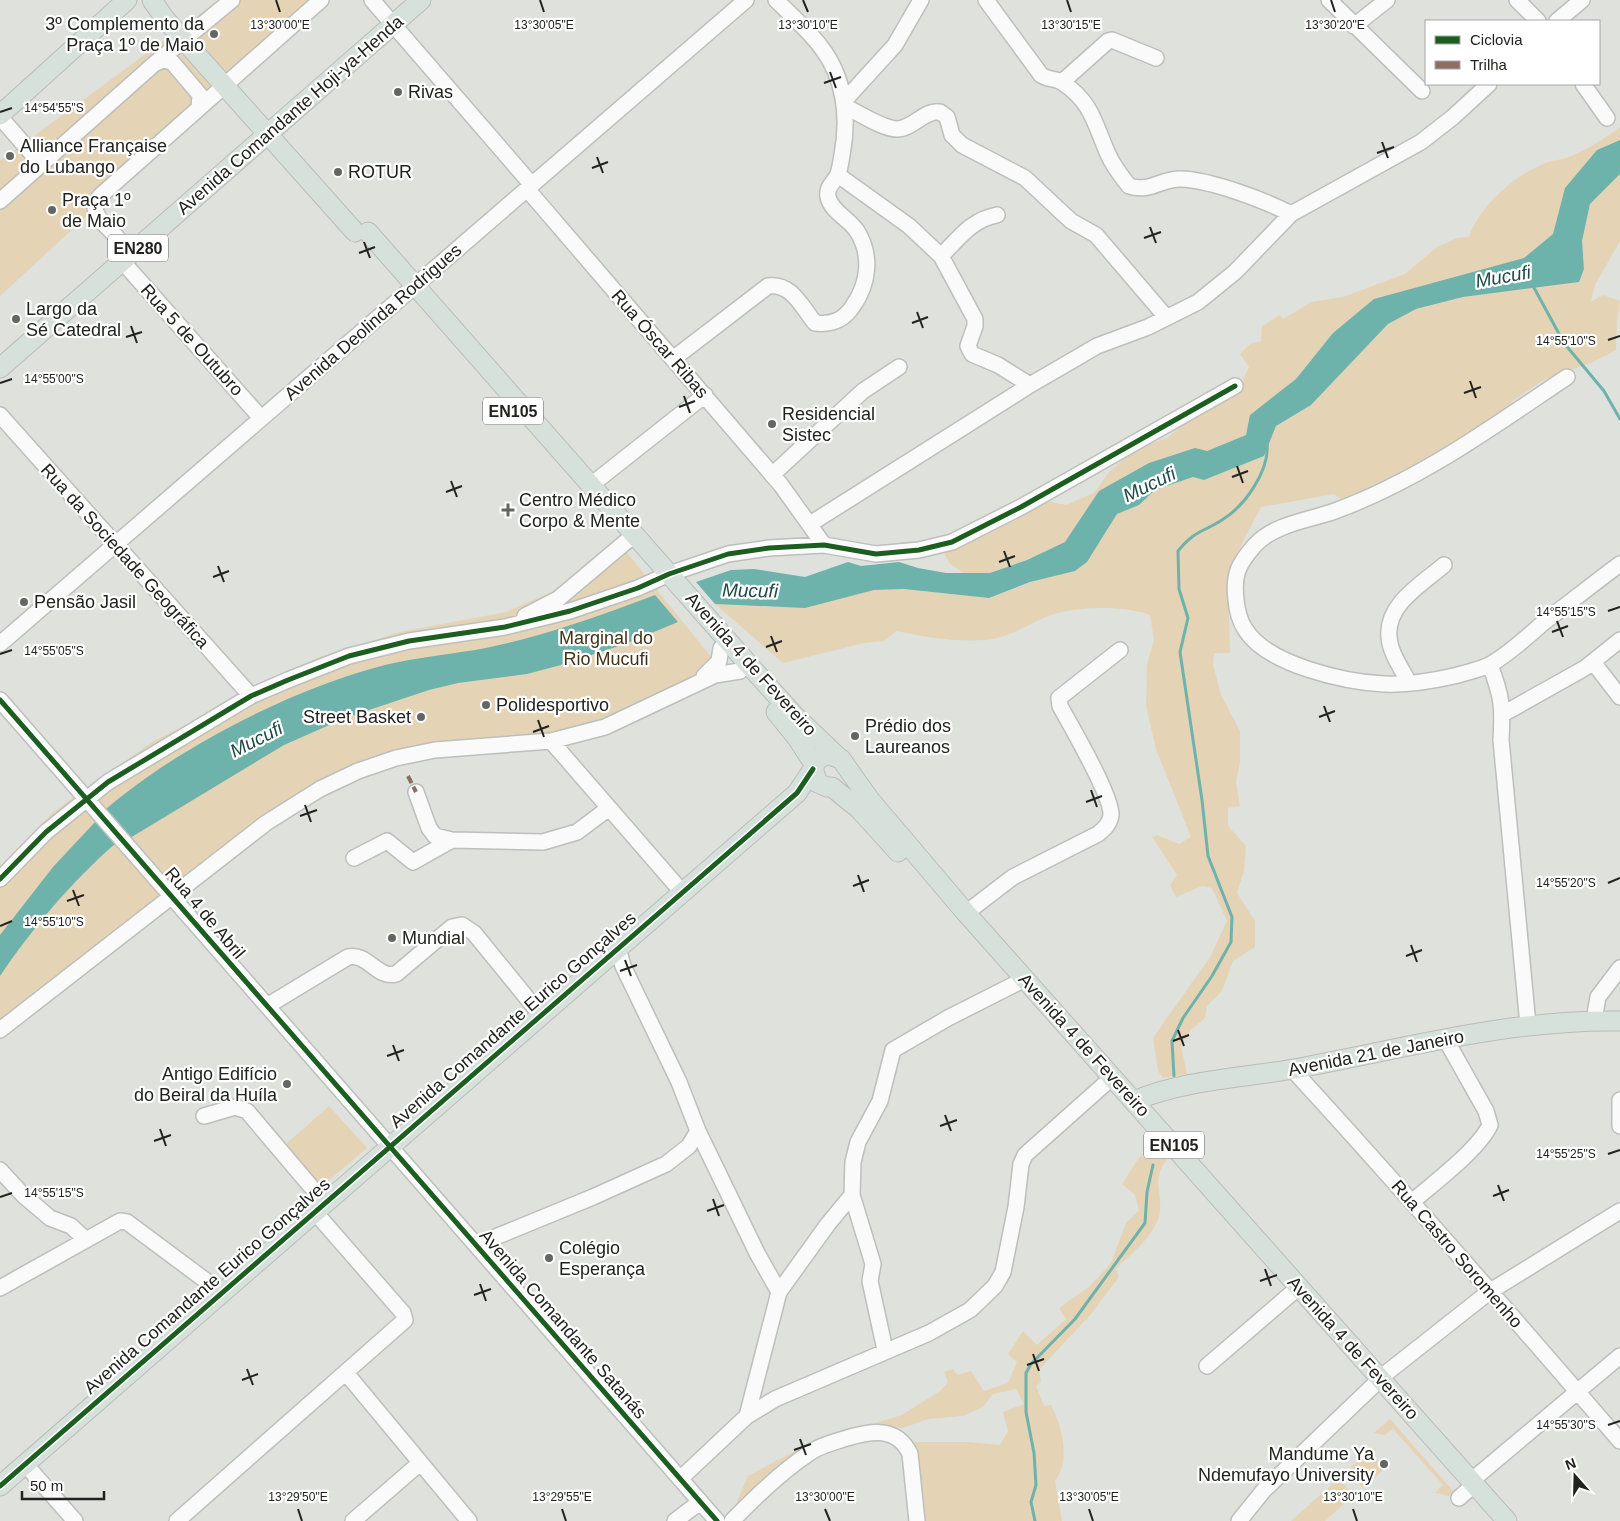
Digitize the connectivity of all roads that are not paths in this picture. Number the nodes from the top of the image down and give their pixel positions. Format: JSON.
{"nodes":[{"id":1,"x":127,"y":0,"type":"edge"},
{"id":2,"x":152,"y":0,"type":"edge"},
{"id":3,"x":159,"y":0,"type":"edge"},
{"id":4,"x":232,"y":0,"type":"edge"},
{"id":5,"x":321,"y":0,"type":"edge"},
{"id":6,"x":372,"y":0,"type":"edge"},
{"id":7,"x":421,"y":0,"type":"edge"},
{"id":8,"x":746,"y":0,"type":"edge"},
{"id":9,"x":776,"y":0,"type":"edge"},
{"id":10,"x":921,"y":0,"type":"edge"},
{"id":11,"x":986,"y":0,"type":"edge"},
{"id":12,"x":1329,"y":0,"type":"edge"},
{"id":13,"x":1387,"y":0,"type":"edge"},
{"id":14,"x":1517,"y":0,"type":"edge"},
{"id":15,"x":1582,"y":0,"type":"edge"},
{"id":16,"x":1537,"y":20,"type":"edge"},
{"id":17,"x":1558,"y":20,"type":"edge"},
{"id":18,"x":394,"y":24,"type":"junction"},
{"id":19,"x":1354,"y":26,"type":"junction"},
{"id":20,"x":189,"y":36,"type":"junction"},
{"id":21,"x":1156,"y":58,"type":"dead end"},
{"id":22,"x":153,"y":65,"type":"junction"},
{"id":23,"x":228,"y":82,"type":"junction"},
{"id":24,"x":1062,"y":82,"type":"junction"},
{"id":25,"x":1488,"y":85,"type":"edge"},
{"id":26,"x":1584,"y":85,"type":"edge"},
{"id":27,"x":1422,"y":91,"type":"dead end"},
{"id":28,"x":845,"y":104,"type":"junction"},
{"id":29,"x":199,"y":108,"type":"junction"},
{"id":30,"x":0,"y":116,"type":"edge"},
{"id":31,"x":1607,"y":118,"type":"dead end"},
{"id":32,"x":272,"y":130,"type":"junction"},
{"id":33,"x":41,"y":164,"type":"junction"},
{"id":34,"x":838,"y":175,"type":"junction"},
{"id":35,"x":530,"y":187,"type":"junction"},
{"id":36,"x":0,"y":201,"type":"edge"},
{"id":37,"x":997,"y":214,"type":"dead end"},
{"id":38,"x":1291,"y":214,"type":"junction"},
{"id":39,"x":941,"y":256,"type":"junction"},
{"id":40,"x":122,"y":262,"type":"junction"},
{"id":41,"x":412,"y":289,"type":"junction"},
{"id":42,"x":1166,"y":317,"type":"junction"},
{"id":43,"x":673,"y":359,"type":"junction"},
{"id":44,"x":899,"y":367,"type":"dead end"},
{"id":45,"x":0,"y":368,"type":"edge"},
{"id":46,"x":1567,"y":377,"type":"dead end"},
{"id":47,"x":1030,"y":385,"type":"junction"},
{"id":48,"x":1235,"y":386,"type":"dead end"},
{"id":49,"x":705,"y":395,"type":"junction"},
{"id":50,"x":0,"y":415,"type":"edge"},
{"id":51,"x":261,"y":418,"type":"junction"},
{"id":52,"x":772,"y":475,"type":"junction"},
{"id":53,"x":591,"y":485,"type":"junction"},
{"id":54,"x":810,"y":524,"type":"junction"},
{"id":55,"x":628,"y":540,"type":"junction"},
{"id":56,"x":115,"y":544,"type":"junction"},
{"id":57,"x":824,"y":546,"type":"junction"},
{"id":58,"x":1620,"y":564,"type":"edge"},
{"id":59,"x":1444,"y":565,"type":"dead end"},
{"id":60,"x":667,"y":579,"type":"junction"},
{"id":61,"x":701,"y":617,"type":"junction"},
{"id":62,"x":505,"y":626,"type":"junction"},
{"id":63,"x":1620,"y":640,"type":"edge"},
{"id":64,"x":0,"y":644,"type":"edge"},
{"id":65,"x":721,"y":648,"type":"junction"},
{"id":66,"x":1120,"y":650,"type":"dead end"},
{"id":67,"x":1593,"y":662,"type":"junction"},
{"id":68,"x":1490,"y":665,"type":"junction"},
{"id":69,"x":740,"y":671,"type":"junction"},
{"id":70,"x":1409,"y":683,"type":"junction"},
{"id":71,"x":689,"y":687,"type":"junction"},
{"id":72,"x":251,"y":696,"type":"junction"},
{"id":73,"x":1620,"y":697,"type":"edge"},
{"id":74,"x":0,"y":700,"type":"edge"},
{"id":75,"x":1503,"y":714,"type":"junction"},
{"id":76,"x":551,"y":741,"type":"junction"},
{"id":77,"x":842,"y":762,"type":"junction"},
{"id":78,"x":814,"y":767,"type":"junction"},
{"id":79,"x":829,"y":787,"type":"junction"},
{"id":80,"x":416,"y":792,"type":"dead end"},
{"id":81,"x":796,"y":793,"type":"junction"},
{"id":82,"x":86,"y":798,"type":"junction"},
{"id":83,"x":609,"y":808,"type":"junction"},
{"id":84,"x":452,"y":840,"type":"junction"},
{"id":85,"x":354,"y":858,"type":"dead end"},
{"id":86,"x":0,"y":879,"type":"edge"},
{"id":87,"x":682,"y":892,"type":"junction"},
{"id":88,"x":172,"y":896,"type":"junction"},
{"id":89,"x":966,"y":913,"type":"junction"},
{"id":90,"x":618,"y":948,"type":"junction"},
{"id":91,"x":1620,"y":968,"type":"edge"},
{"id":92,"x":1017,"y":983,"type":"junction"},
{"id":93,"x":267,"y":1006,"type":"junction"},
{"id":94,"x":540,"y":1014,"type":"junction"},
{"id":95,"x":1594,"y":1020,"type":"junction"},
{"id":96,"x":1620,"y":1021,"type":"edge"},
{"id":97,"x":1528,"y":1025,"type":"junction"},
{"id":98,"x":0,"y":1030,"type":"edge"},
{"id":99,"x":1446,"y":1040,"type":"junction"},
{"id":100,"x":1292,"y":1069,"type":"junction"},
{"id":101,"x":1107,"y":1082,"type":"junction"},
{"id":102,"x":1620,"y":1100,"type":"edge"},
{"id":103,"x":1134,"y":1101,"type":"junction"},
{"id":104,"x":204,"y":1116,"type":"dead end"},
{"id":105,"x":1620,"y":1126,"type":"edge"},
{"id":106,"x":698,"y":1131,"type":"junction"},
{"id":107,"x":389,"y":1145,"type":"junction"},
{"id":108,"x":0,"y":1170,"type":"edge"},
{"id":109,"x":852,"y":1195,"type":"junction"},
{"id":110,"x":1413,"y":1201,"type":"junction"},
{"id":111,"x":319,"y":1207,"type":"junction"},
{"id":112,"x":1620,"y":1210,"type":"edge"},
{"id":113,"x":86,"y":1240,"type":"junction"},
{"id":114,"x":476,"y":1245,"type":"junction"},
{"id":115,"x":0,"y":1288,"type":"edge"},
{"id":116,"x":222,"y":1292,"type":"junction"},
{"id":117,"x":780,"y":1292,"type":"junction"},
{"id":118,"x":1293,"y":1292,"type":"junction"},
{"id":119,"x":1489,"y":1292,"type":"junction"},
{"id":120,"x":885,"y":1350,"type":"junction"},
{"id":121,"x":1620,"y":1356,"type":"edge"},
{"id":122,"x":1206,"y":1366,"type":"dead end"},
{"id":123,"x":346,"y":1373,"type":"junction"},
{"id":124,"x":1377,"y":1381,"type":"junction"},
{"id":125,"x":1577,"y":1391,"type":"junction"},
{"id":126,"x":747,"y":1416,"type":"junction"},
{"id":127,"x":1620,"y":1441,"type":"edge"},
{"id":128,"x":420,"y":1463,"type":"junction"},
{"id":129,"x":25,"y":1464,"type":"junction"},
{"id":130,"x":680,"y":1479,"type":"junction"},
{"id":131,"x":0,"y":1486,"type":"edge"},
{"id":132,"x":1466,"y":1489,"type":"junction"},
{"id":133,"x":700,"y":1502,"type":"junction"},
{"id":134,"x":75,"y":1521,"type":"edge"},
{"id":135,"x":177,"y":1521,"type":"edge"},
{"id":136,"x":353,"y":1521,"type":"edge"},
{"id":137,"x":469,"y":1521,"type":"edge"},
{"id":138,"x":675,"y":1521,"type":"edge"},
{"id":139,"x":717,"y":1521,"type":"edge"},
{"id":140,"x":732,"y":1521,"type":"edge"},
{"id":141,"x":917,"y":1521,"type":"edge"},
{"id":142,"x":1239,"y":1521,"type":"edge"},
{"id":143,"x":1495,"y":1521,"type":"edge"},
{"id":144,"x":1507,"y":1521,"type":"edge"}],
"edges":[{"from":1,"to":30,"type":"main road"},
{"from":2,"to":20,"type":"main road","name":"Avenida 4 de Fevereiro","number":"EN105"},
{"from":3,"to":20,"type":"main road","name":"Avenida 4 de Fevereiro","number":"EN105"},
{"from":4,"to":20,"type":"street"},
{"from":5,"to":23,"type":"street"},
{"from":6,"to":18,"type":"street","name":"Rua Óscar Ribas"},
{"from":7,"to":18,"type":"main road","name":"Avenida Comandante Hoji-ya-Henda"},
{"from":8,"to":35,"type":"street","name":"Avenida Deolinda Rodrigues"},
{"from":9,"to":28,"type":"street"},
{"from":10,"to":28,"type":"street"},
{"from":11,"to":24,"type":"street"},
{"from":12,"to":19,"type":"street"},
{"from":13,"to":19,"type":"street"},
{"from":14,"to":16,"type":"street"},
{"from":15,"to":17,"type":"street"},
{"from":18,"to":32,"type":"main road","name":"Avenida Comandante Hoji-ya-Henda"},
{"from":18,"to":35,"type":"street","name":"Rua Óscar Ribas"},
{"from":19,"to":27,"type":"street"},
{"from":20,"to":22,"type":"street"},
{"from":20,"to":23,"type":"main road","name":"Avenida 4 de Fevereiro","number":"EN105"},
{"from":21,"to":24,"type":"street"},
{"from":22,"to":29,"type":"street"},
{"from":22,"to":33,"type":"street"},
{"from":23,"to":29,"type":"street"},
{"from":23,"to":32,"type":"main road","name":"Avenida 4 de Fevereiro","number":"EN105"},
{"from":24,"to":38,"type":"street"},
{"from":25,"to":38,"type":"street"},
{"from":26,"to":31,"type":"street"},
{"from":28,"to":34,"type":"street"},
{"from":28,"to":42,"type":"street"},
{"from":29,"to":40,"type":"street"},
{"from":30,"to":33,"type":"street"},
{"from":32,"to":40,"type":"main road","name":"Avenida Comandante Hoji-ya-Henda","number":"EN280"},
{"from":32,"to":41,"type":"main road","name":"Avenida 4 de Fevereiro","number":"EN105"},
{"from":33,"to":36,"type":"street"},
{"from":34,"to":39,"type":"street"},
{"from":34,"to":43,"type":"street"},
{"from":35,"to":41,"type":"street","name":"Avenida Deolinda Rodrigues"},
{"from":35,"to":43,"type":"street","name":"Rua Óscar Ribas"},
{"from":37,"to":39,"type":"street"},
{"from":38,"to":42,"type":"street"},
{"from":39,"to":47,"type":"street"},
{"from":40,"to":45,"type":"main road","name":"Avenida Comandante Hoji-ya-Henda","number":"EN280"},
{"from":40,"to":51,"type":"street","name":"Rua 5 de Outubro"},
{"from":41,"to":51,"type":"street","name":"Avenida Deolinda Rodrigues"},
{"from":41,"to":53,"type":"main road","name":"Avenida 4 de Fevereiro","number":"EN105"},
{"from":41,"to":55,"type":"main road","name":"Avenida 4 de Fevereiro","number":"EN105"},
{"from":42,"to":47,"type":"street"},
{"from":43,"to":49,"type":"street","name":"Rua Óscar Ribas"},
{"from":44,"to":52,"type":"street"},
{"from":46,"to":70,"type":"street"},
{"from":47,"to":54,"type":"street"},
{"from":48,"to":57,"type":"street"},
{"from":49,"to":52,"type":"street","name":"Rua Óscar Ribas"},
{"from":49,"to":53,"type":"street"},
{"from":50,"to":56,"type":"street","name":"Rua da Sociedade Geográfica"},
{"from":51,"to":56,"type":"street","name":"Avenida Deolinda Rodrigues"},
{"from":52,"to":54,"type":"street","name":"Rua Óscar Ribas"},
{"from":53,"to":60,"type":"main road","name":"Avenida 4 de Fevereiro","number":"EN105"},
{"from":54,"to":57,"type":"street","name":"Rua Óscar Ribas"},
{"from":55,"to":60,"type":"main road","name":"Avenida 4 de Fevereiro","number":"EN105"},
{"from":55,"to":62,"type":"street"},
{"from":56,"to":64,"type":"street","name":"Avenida Deolinda Rodrigues"},
{"from":56,"to":72,"type":"street","name":"Rua da Sociedade Geográfica"},
{"from":57,"to":60,"type":"street"},
{"from":58,"to":68,"type":"street"},
{"from":59,"to":70,"type":"street"},
{"from":60,"to":61,"type":"main road","name":"Avenida 4 de Fevereiro","number":"EN105"},
{"from":60,"to":62,"type":"street"},
{"from":61,"to":65,"type":"main road","name":"Avenida 4 de Fevereiro","number":"EN105"},
{"from":61,"to":77,"type":"main road","name":"Avenida 4 de Fevereiro","number":"EN105"},
{"from":62,"to":72,"type":"street"},
{"from":63,"to":67,"type":"street"},
{"from":65,"to":69,"type":"main road","name":"Avenida 4 de Fevereiro","number":"EN105"},
{"from":65,"to":71,"type":"street"},
{"from":66,"to":89,"type":"street"},
{"from":67,"to":73,"type":"street"},
{"from":67,"to":75,"type":"street"},
{"from":68,"to":70,"type":"street"},
{"from":68,"to":75,"type":"street"},
{"from":69,"to":71,"type":"street"},
{"from":69,"to":78,"type":"main road","name":"Avenida 4 de Fevereiro","number":"EN105"},
{"from":71,"to":76,"type":"street"},
{"from":72,"to":82,"type":"street"},
{"from":74,"to":82,"type":"street","name":"Rua 4 de Abril"},
{"from":75,"to":97,"type":"street"},
{"from":76,"to":83,"type":"street"},
{"from":76,"to":88,"type":"street"},
{"from":77,"to":78,"type":"main road","name":"Avenida 4 de Fevereiro"},
{"from":77,"to":79,"type":"main road"},
{"from":77,"to":89,"type":"main road","name":"Avenida 4 de Fevereiro","number":"EN105"},
{"from":78,"to":79,"type":"main road","name":"Avenida 4 de Fevereiro","number":"EN105"},
{"from":78,"to":81,"type":"main road","name":"Avenida Comandante Eurico Gonçalves"},
{"from":79,"to":81,"type":"main road"},
{"from":79,"to":92,"type":"main road","name":"Avenida 4 de Fevereiro","number":"EN105"},
{"from":80,"to":84,"type":"street"},
{"from":81,"to":87,"type":"main road","name":"Avenida Comandante Eurico Gonçalves"},
{"from":82,"to":86,"type":"street"},
{"from":82,"to":88,"type":"street","name":"Rua 4 de Abril"},
{"from":83,"to":84,"type":"street"},
{"from":83,"to":87,"type":"street"},
{"from":84,"to":85,"type":"street"},
{"from":87,"to":90,"type":"main road","name":"Avenida Comandante Eurico Gonçalves"},
{"from":88,"to":93,"type":"street","name":"Rua 4 de Abril"},
{"from":88,"to":98,"type":"street"},
{"from":89,"to":103,"type":"main road","name":"Avenida 4 de Fevereiro","number":"EN105"},
{"from":90,"to":94,"type":"main road","name":"Avenida Comandante Eurico Gonçalves"},
{"from":90,"to":106,"type":"street"},
{"from":91,"to":95,"type":"street"},
{"from":92,"to":101,"type":"main road","name":"Avenida 4 de Fevereiro","number":"EN105"},
{"from":92,"to":109,"type":"street"},
{"from":93,"to":94,"type":"street"},
{"from":93,"to":107,"type":"street","name":"Rua 4 de Abril"},
{"from":94,"to":107,"type":"main road","name":"Avenida Comandante Eurico Gonçalves"},
{"from":95,"to":96,"type":"main road","name":"Avenida 21 de Janeiro"},
{"from":95,"to":97,"type":"main road","name":"Avenida 21 de Janeiro"},
{"from":97,"to":99,"type":"main road","name":"Avenida 21 de Janeiro"},
{"from":99,"to":100,"type":"main road","name":"Avenida 21 de Janeiro"},
{"from":99,"to":110,"type":"street"},
{"from":100,"to":103,"type":"main road","name":"Avenida 21 de Janeiro"},
{"from":100,"to":110,"type":"street","name":"Rua Castro Soromenho"},
{"from":101,"to":118,"type":"main road","name":"Avenida 4 de Fevereiro","number":"EN105"},
{"from":101,"to":120,"type":"street"},
{"from":102,"to":105,"type":"street"},
{"from":103,"to":124,"type":"main road","name":"Avenida 4 de Fevereiro","number":"EN105"},
{"from":104,"to":111,"type":"street"},
{"from":106,"to":114,"type":"street"},
{"from":106,"to":117,"type":"street"},
{"from":107,"to":111,"type":"main road","name":"Avenida Comandante Eurico Gonçalves"},
{"from":107,"to":114,"type":"street","name":"Avenida Comandante Satanás"},
{"from":108,"to":113,"type":"street"},
{"from":109,"to":117,"type":"street"},
{"from":109,"to":120,"type":"street"},
{"from":110,"to":119,"type":"street","name":"Rua Castro Soromenho"},
{"from":111,"to":116,"type":"main road","name":"Avenida Comandante Eurico Gonçalves"},
{"from":111,"to":123,"type":"street"},
{"from":112,"to":119,"type":"street"},
{"from":113,"to":115,"type":"street"},
{"from":113,"to":116,"type":"street"},
{"from":114,"to":130,"type":"street","name":"Avenida Comandante Satanás"},
{"from":116,"to":129,"type":"main road","name":"Avenida Comandante Eurico Gonçalves"},
{"from":117,"to":126,"type":"street"},
{"from":118,"to":122,"type":"street"},
{"from":118,"to":124,"type":"main road","name":"Avenida 4 de Fevereiro","number":"EN105"},
{"from":119,"to":124,"type":"street"},
{"from":119,"to":125,"type":"street","name":"Rua Castro Soromenho"},
{"from":120,"to":126,"type":"street"},
{"from":121,"to":125,"type":"street"},
{"from":123,"to":128,"type":"street"},
{"from":123,"to":135,"type":"street"},
{"from":124,"to":132,"type":"main road","name":"Avenida 4 de Fevereiro","number":"EN105"},
{"from":124,"to":142,"type":"street"},
{"from":125,"to":127,"type":"street","name":"Rua Castro Soromenho"},
{"from":125,"to":132,"type":"street"},
{"from":126,"to":130,"type":"street"},
{"from":128,"to":136,"type":"street"},
{"from":128,"to":137,"type":"street"},
{"from":129,"to":131,"type":"main road","name":"Avenida Comandante Eurico Gonçalves"},
{"from":129,"to":134,"type":"street"},
{"from":130,"to":133,"type":"street","name":"Avenida Comandante Satanás"},
{"from":132,"to":143,"type":"main road","name":"Avenida 4 de Fevereiro","number":"EN105"},
{"from":132,"to":144,"type":"main road","name":"Avenida 4 de Fevereiro","number":"EN105"},
{"from":133,"to":138,"type":"street"},
{"from":133,"to":139,"type":"street","name":"Avenida Comandante Satanás"},
{"from":140,"to":141,"type":"street"}]}
